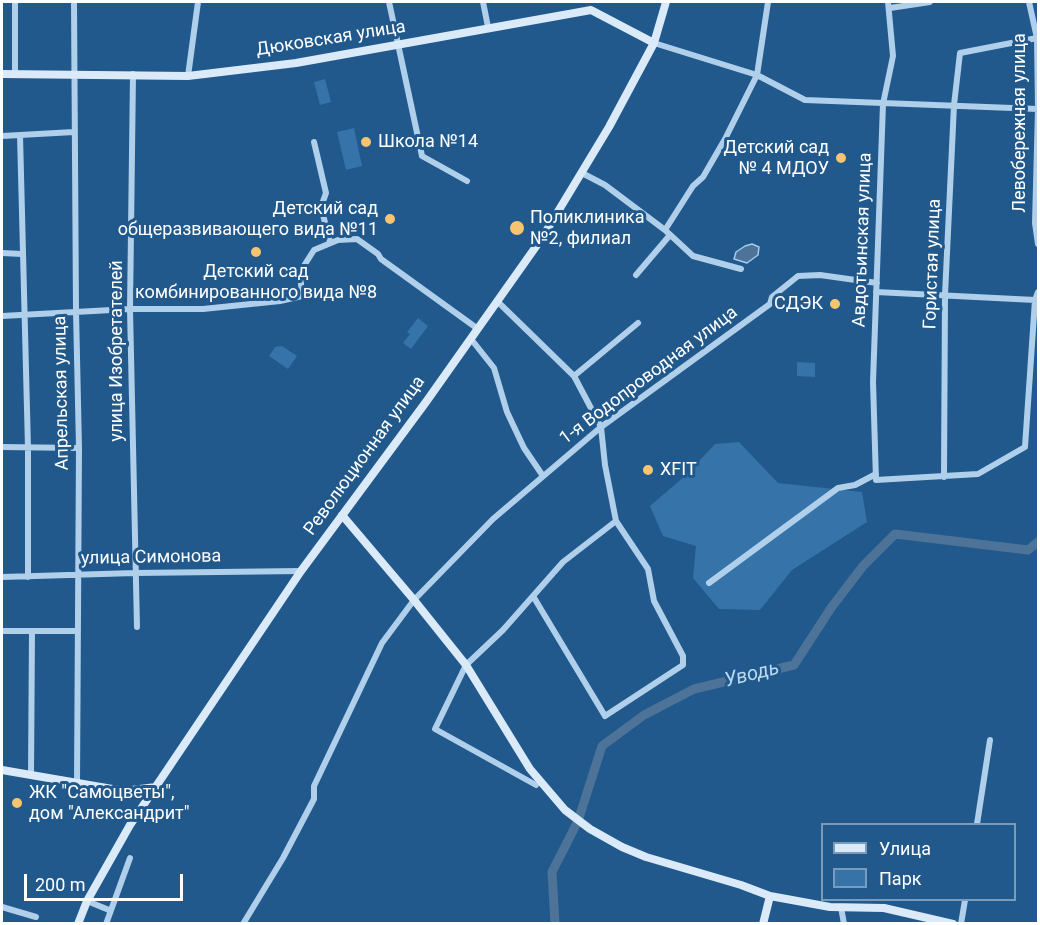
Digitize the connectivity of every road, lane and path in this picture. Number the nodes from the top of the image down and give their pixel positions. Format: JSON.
{"nodes":[{"id":1,"x":15,"y":2,"type":"edge"},
{"id":2,"x":74,"y":2,"type":"edge"},
{"id":3,"x":198,"y":2,"type":"edge"},
{"id":4,"x":389,"y":2,"type":"edge"},
{"id":5,"x":483,"y":2,"type":"edge"},
{"id":6,"x":666,"y":2,"type":"edge"},
{"id":7,"x":768,"y":2,"type":"edge"},
{"id":8,"x":930,"y":2,"type":"edge"},
{"id":9,"x":1029,"y":2,"type":"edge"},
{"id":10,"x":889,"y":5,"type":"edge"},
{"id":11,"x":488,"y":27,"type":"junction"},
{"id":12,"x":1037,"y":38,"type":"edge"},
{"id":13,"x":654,"y":43,"type":"junction"},
{"id":14,"x":398,"y":45,"type":"junction"},
{"id":15,"x":2,"y":74,"type":"edge"},
{"id":16,"x":15,"y":74,"type":"junction"},
{"id":17,"x":134,"y":74,"type":"junction"},
{"id":18,"x":76,"y":75,"type":"junction"},
{"id":19,"x":757,"y":75,"type":"junction"},
{"id":20,"x":188,"y":76,"type":"junction"},
{"id":21,"x":883,"y":104,"type":"junction"},
{"id":22,"x":954,"y":105,"type":"junction"},
{"id":23,"x":1038,"y":109,"type":"edge"},
{"id":24,"x":75,"y":132,"type":"junction"},
{"id":25,"x":20,"y":135,"type":"junction"},
{"id":26,"x":4,"y":137,"type":"edge"},
{"id":27,"x":314,"y":142,"type":"dead end"},
{"id":28,"x":582,"y":173,"type":"junction"},
{"id":29,"x":467,"y":181,"type":"dead end"},
{"id":30,"x":667,"y":232,"type":"junction"},
{"id":31,"x":330,"y":242,"type":"junction"},
{"id":32,"x":1038,"y":244,"type":"edge"},
{"id":33,"x":2,"y":253,"type":"edge"},
{"id":34,"x":22,"y":254,"type":"junction"},
{"id":35,"x":741,"y":269,"type":"dead end"},
{"id":36,"x":636,"y":275,"type":"dead end"},
{"id":37,"x":877,"y":283,"type":"junction"},
{"id":38,"x":876,"y":292,"type":"junction"},
{"id":39,"x":1038,"y":292,"type":"edge"},
{"id":40,"x":945,"y":295,"type":"junction"},
{"id":41,"x":1035,"y":300,"type":"junction"},
{"id":42,"x":497,"y":302,"type":"junction"},
{"id":43,"x":130,"y":309,"type":"junction"},
{"id":44,"x":76,"y":311,"type":"junction"},
{"id":45,"x":2,"y":315,"type":"edge"},
{"id":46,"x":24,"y":315,"type":"junction"},
{"id":47,"x":638,"y":323,"type":"dead end"},
{"id":48,"x":478,"y":329,"type":"junction"},
{"id":49,"x":471,"y":339,"type":"junction"},
{"id":50,"x":574,"y":376,"type":"junction"},
{"id":51,"x":601,"y":427,"type":"junction"},
{"id":52,"x":2,"y":447,"type":"edge"},
{"id":53,"x":28,"y":448,"type":"junction"},
{"id":54,"x":79,"y":448,"type":"junction"},
{"id":55,"x":543,"y":476,"type":"junction"},
{"id":56,"x":876,"y":477,"type":"junction"},
{"id":57,"x":944,"y":477,"type":"junction"},
{"id":58,"x":342,"y":515,"type":"junction"},
{"id":59,"x":616,"y":521,"type":"junction"},
{"id":60,"x":302,"y":571,"type":"junction"},
{"id":61,"x":135,"y":573,"type":"junction"},
{"id":62,"x":77,"y":574,"type":"junction"},
{"id":63,"x":28,"y":577,"type":"junction"},
{"id":64,"x":2,"y":578,"type":"edge"},
{"id":65,"x":709,"y":583,"type":"dead end"},
{"id":66,"x":533,"y":596,"type":"junction"},
{"id":67,"x":414,"y":600,"type":"junction"},
{"id":68,"x":137,"y":627,"type":"dead end"},
{"id":69,"x":2,"y":631,"type":"edge"},
{"id":70,"x":32,"y":631,"type":"junction"},
{"id":71,"x":78,"y":631,"type":"junction"},
{"id":72,"x":466,"y":665,"type":"junction"},
{"id":73,"x":990,"y":740,"type":"dead end"},
{"id":74,"x":2,"y":770,"type":"edge"},
{"id":75,"x":31,"y":775,"type":"junction"},
{"id":76,"x":77,"y":783,"type":"junction"},
{"id":77,"x":536,"y":785,"type":"dead end"},
{"id":78,"x":156,"y":787,"type":"junction"},
{"id":79,"x":977,"y":823,"type":"edge"},
{"id":80,"x":130,"y":858,"type":"dead end"},
{"id":81,"x":770,"y":896,"type":"junction"},
{"id":82,"x":87,"y":901,"type":"junction"},
{"id":83,"x":965,"y":901,"type":"edge"},
{"id":84,"x":2,"y":907,"type":"edge"},
{"id":85,"x":841,"y":907,"type":"junction"},
{"id":86,"x":109,"y":910,"type":"junction"},
{"id":87,"x":36,"y":917,"type":"dead end"},
{"id":88,"x":78,"y":924,"type":"edge"},
{"id":89,"x":106,"y":924,"type":"edge"},
{"id":90,"x":243,"y":924,"type":"edge"},
{"id":91,"x":764,"y":924,"type":"edge"},
{"id":92,"x":844,"y":924,"type":"edge"},
{"id":93,"x":953,"y":924,"type":"edge"},
{"id":94,"x":961,"y":924,"type":"edge"}],
"edges":[{"from":1,"to":16,"type":"street"},
{"from":2,"to":18,"type":"street","name":"Апрельская улица"},
{"from":3,"to":20,"type":"street"},
{"from":4,"to":14,"type":"street"},
{"from":5,"to":11,"type":"street"},
{"from":6,"to":13,"type":"main road","name":"Революционная улица"},
{"from":7,"to":19,"type":"street"},
{"from":8,"to":10,"type":"street"},
{"from":9,"to":12,"type":"street","name":"Левобережная улица"},
{"from":10,"to":21,"type":"street","name":"Авдотьинская улица"},
{"from":11,"to":13,"type":"main road","name":"Дюковская улица"},
{"from":11,"to":14,"type":"main road","name":"Дюковская улица"},
{"from":12,"to":22,"type":"street","name":"Гористая улица"},
{"from":12,"to":23,"type":"street","name":"Левобережная улица"},
{"from":13,"to":19,"type":"street"},
{"from":13,"to":28,"type":"main road","name":"Революционная улица"},
{"from":14,"to":20,"type":"main road","name":"Дюковская улица"},
{"from":14,"to":29,"type":"street"},
{"from":15,"to":16,"type":"main road","name":"Дюковская улица"},
{"from":16,"to":18,"type":"main road","name":"Дюковская улица"},
{"from":17,"to":18,"type":"main road","name":"Дюковская улица"},
{"from":17,"to":20,"type":"main road","name":"Дюковская улица"},
{"from":17,"to":43,"type":"street","name":"улица Изобретателей"},
{"from":18,"to":24,"type":"street","name":"Апрельская улица"},
{"from":19,"to":21,"type":"street"},
{"from":19,"to":30,"type":"street"},
{"from":21,"to":22,"type":"street"},
{"from":21,"to":37,"type":"street","name":"Авдотьинская улица"},
{"from":22,"to":23,"type":"street"},
{"from":22,"to":40,"type":"street","name":"Гористая улица"},
{"from":23,"to":32,"type":"street","name":"Левобережная улица"},
{"from":24,"to":25,"type":"street"},
{"from":24,"to":44,"type":"street","name":"Апрельская улица"},
{"from":25,"to":26,"type":"street"},
{"from":25,"to":34,"type":"street"},
{"from":27,"to":31,"type":"street"},
{"from":28,"to":30,"type":"street"},
{"from":28,"to":42,"type":"main road","name":"Революционная улица"},
{"from":30,"to":35,"type":"street"},
{"from":30,"to":36,"type":"street"},
{"from":31,"to":43,"type":"street"},
{"from":31,"to":48,"type":"street"},
{"from":33,"to":34,"type":"street"},
{"from":34,"to":46,"type":"street"},
{"from":37,"to":38,"type":"street","name":"Авдотьинская улица"},
{"from":37,"to":51,"type":"street","name":"1-я Водопроводная улица"},
{"from":38,"to":40,"type":"street"},
{"from":38,"to":56,"type":"street","name":"Авдотьинская улица"},
{"from":39,"to":41,"type":"street"},
{"from":40,"to":41,"type":"street"},
{"from":40,"to":57,"type":"street","name":"Гористая улица"},
{"from":41,"to":57,"type":"street"},
{"from":42,"to":48,"type":"main road","name":"Революционная улица"},
{"from":42,"to":50,"type":"street"},
{"from":43,"to":44,"type":"street"},
{"from":43,"to":61,"type":"street","name":"улица Изобретателей"},
{"from":44,"to":46,"type":"street"},
{"from":44,"to":54,"type":"street","name":"Апрельская улица"},
{"from":45,"to":46,"type":"street"},
{"from":46,"to":53,"type":"street"},
{"from":47,"to":50,"type":"street"},
{"from":48,"to":49,"type":"main road","name":"Революционная улица"},
{"from":49,"to":55,"type":"street"},
{"from":49,"to":58,"type":"main road","name":"Революционная улица"},
{"from":50,"to":51,"type":"street"},
{"from":51,"to":55,"type":"street","name":"1-я Водопроводная улица"},
{"from":51,"to":59,"type":"street"},
{"from":52,"to":53,"type":"street"},
{"from":53,"to":54,"type":"street"},
{"from":53,"to":63,"type":"street"},
{"from":54,"to":62,"type":"street","name":"Апрельская улица"},
{"from":55,"to":67,"type":"street","name":"1-я Водопроводная улица"},
{"from":56,"to":57,"type":"street"},
{"from":56,"to":65,"type":"street"},
{"from":58,"to":60,"type":"main road","name":"Революционная улица"},
{"from":58,"to":67,"type":"main road"},
{"from":59,"to":66,"type":"street"},
{"from":59,"to":66,"type":"street"},
{"from":60,"to":61,"type":"street","name":"улица Симонова"},
{"from":60,"to":78,"type":"main road","name":"Революционная улица"},
{"from":61,"to":62,"type":"street","name":"улица Симонова"},
{"from":61,"to":68,"type":"street","name":"улица Изобретателей"},
{"from":62,"to":63,"type":"street","name":"улица Симонова"},
{"from":62,"to":71,"type":"street","name":"Апрельская улица"},
{"from":63,"to":64,"type":"street","name":"улица Симонова"},
{"from":66,"to":72,"type":"street"},
{"from":67,"to":72,"type":"main road"},
{"from":67,"to":90,"type":"street","name":"1-я Водопроводная улица"},
{"from":69,"to":70,"type":"street"},
{"from":70,"to":71,"type":"street"},
{"from":70,"to":75,"type":"street"},
{"from":71,"to":76,"type":"street","name":"Апрельская улица"},
{"from":72,"to":77,"type":"street"},
{"from":72,"to":81,"type":"main road"},
{"from":73,"to":79,"type":"street"},
{"from":74,"to":75,"type":"main road"},
{"from":75,"to":76,"type":"main road"},
{"from":76,"to":78,"type":"main road"},
{"from":78,"to":82,"type":"main road","name":"Революционная улица"},
{"from":80,"to":86,"type":"street"},
{"from":81,"to":85,"type":"main road"},
{"from":81,"to":91,"type":"main road"},
{"from":82,"to":86,"type":"street"},
{"from":82,"to":88,"type":"main road","name":"Революционная улица"},
{"from":83,"to":94,"type":"street"},
{"from":84,"to":87,"type":"street"},
{"from":85,"to":92,"type":"street"},
{"from":85,"to":93,"type":"main road"},
{"from":86,"to":89,"type":"street"}]}
